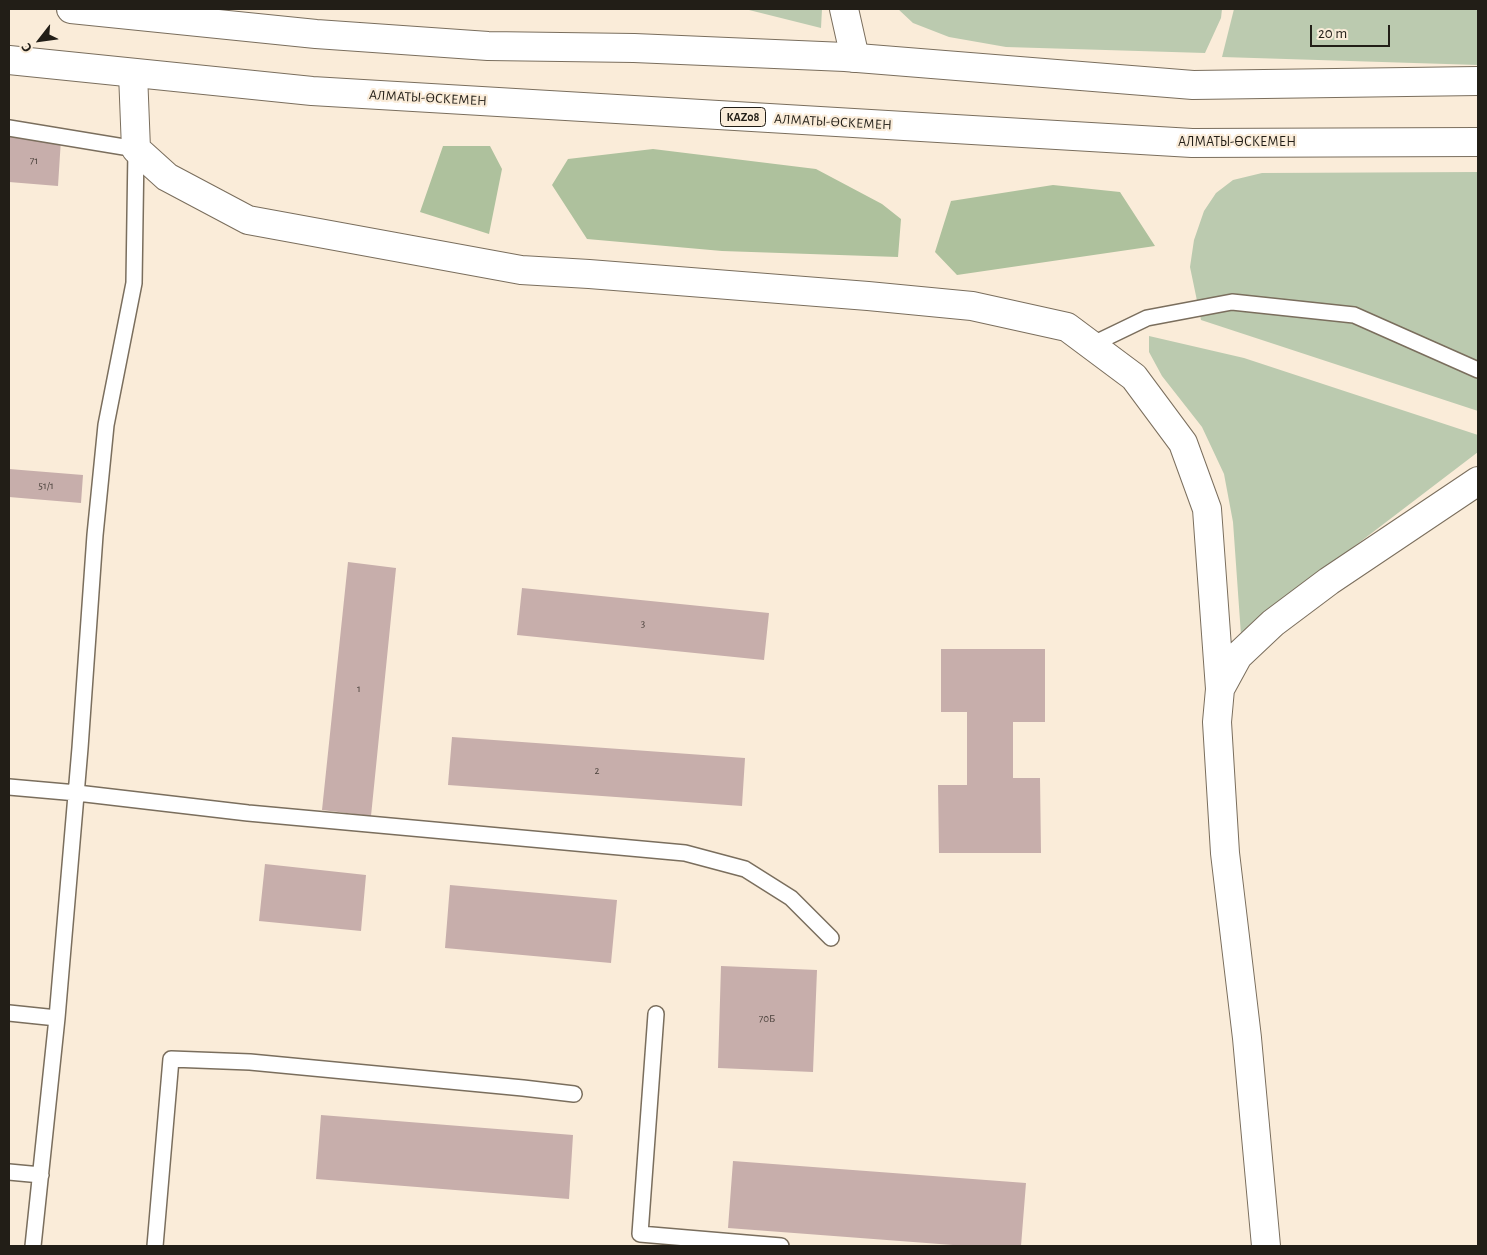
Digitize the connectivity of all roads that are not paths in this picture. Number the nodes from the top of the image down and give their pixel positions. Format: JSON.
{"nodes":[{"id":1,"x":71,"y":9,"type":"edge"},
{"id":2,"x":844,"y":9,"type":"edge"},
{"id":3,"x":855,"y":58,"type":"junction"},
{"id":4,"x":9,"y":60,"type":"edge"},
{"id":5,"x":133,"y":73,"type":"junction"},
{"id":6,"x":1478,"y":82,"type":"edge"},
{"id":7,"x":9,"y":128,"type":"edge"},
{"id":8,"x":1478,"y":142,"type":"edge"},
{"id":9,"x":136,"y":148,"type":"junction"},
{"id":10,"x":1091,"y":345,"type":"junction"},
{"id":11,"x":1478,"y":370,"type":"edge"},
{"id":12,"x":1478,"y":481,"type":"edge"},
{"id":13,"x":1220,"y":689,"type":"junction"},
{"id":14,"x":9,"y":787,"type":"edge"},
{"id":15,"x":77,"y":793,"type":"junction"},
{"id":16,"x":830,"y":938,"type":"dead end"},
{"id":17,"x":9,"y":1012,"type":"edge"},
{"id":18,"x":656,"y":1014,"type":"dead end"},
{"id":19,"x":57,"y":1018,"type":"junction"},
{"id":20,"x":574,"y":1094,"type":"dead end"},
{"id":21,"x":9,"y":1172,"type":"edge"},
{"id":22,"x":41,"y":1175,"type":"junction"},
{"id":23,"x":33,"y":1246,"type":"edge"},
{"id":24,"x":155,"y":1246,"type":"edge"},
{"id":25,"x":781,"y":1246,"type":"edge"},
{"id":26,"x":1266,"y":1246,"type":"edge"}],
"edges":[{"from":1,"to":3,"type":"main road"},
{"from":2,"to":3,"type":"main road"},
{"from":3,"to":6,"type":"main road"},
{"from":4,"to":5,"type":"main road","name":"АЛМАТЫ-ӨСКЕМЕН","number":"KAZ08"},
{"from":5,"to":8,"type":"main road","name":"АЛМАТЫ-ӨСКЕМЕН","number":"KAZ08"},
{"from":5,"to":9,"type":"main road"},
{"from":7,"to":9,"type":"lane"},
{"from":9,"to":10,"type":"main road"},
{"from":9,"to":15,"type":"lane"},
{"from":10,"to":11,"type":"lane"},
{"from":10,"to":13,"type":"main road"},
{"from":12,"to":13,"type":"main road"},
{"from":13,"to":26,"type":"main road"},
{"from":14,"to":15,"type":"lane"},
{"from":15,"to":16,"type":"lane"},
{"from":15,"to":19,"type":"lane"},
{"from":17,"to":19,"type":"lane"},
{"from":18,"to":25,"type":"lane"},
{"from":19,"to":22,"type":"lane"},
{"from":20,"to":24,"type":"lane"},
{"from":21,"to":22,"type":"lane"},
{"from":22,"to":23,"type":"lane"}]}
